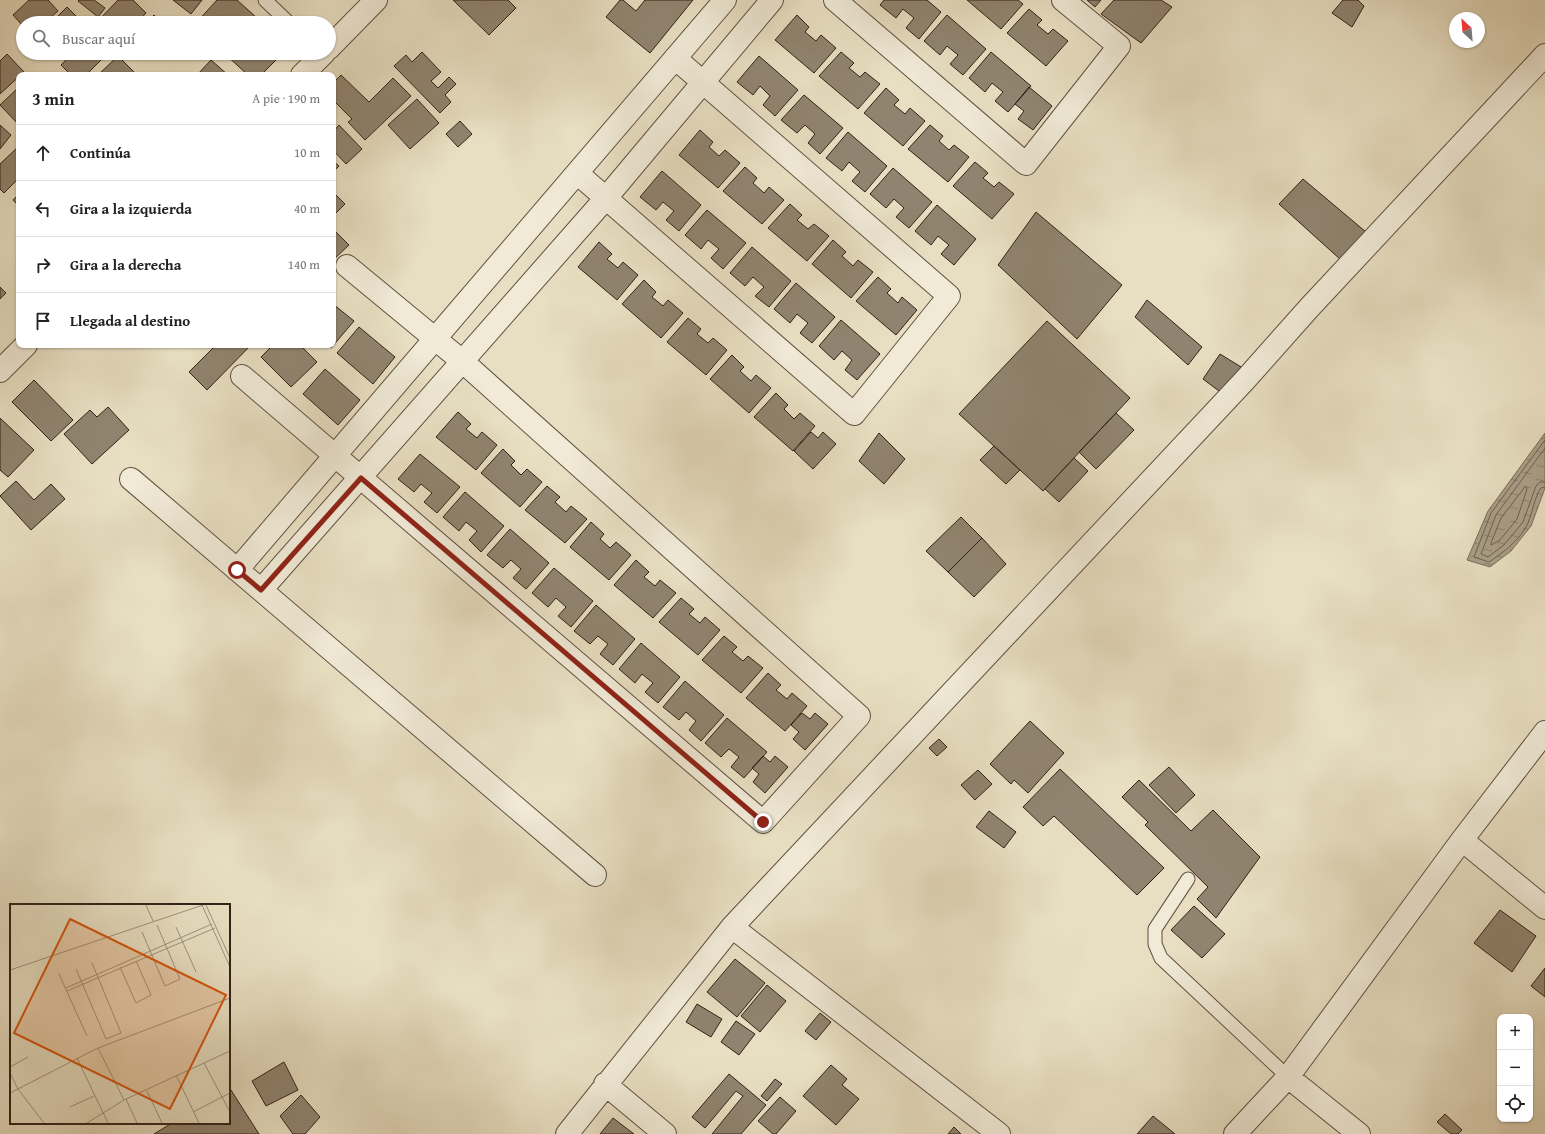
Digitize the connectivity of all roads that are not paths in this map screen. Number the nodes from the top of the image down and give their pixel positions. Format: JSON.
{"nodes":[{"id":1,"x":265,"y":0,"type":"edge"},
{"id":2,"x":376,"y":0,"type":"edge"},
{"id":3,"x":725,"y":0,"type":"edge"},
{"id":4,"x":772,"y":0,"type":"edge"},
{"id":5,"x":835,"y":0,"type":"edge"},
{"id":6,"x":1063,"y":0,"type":"edge"},
{"id":7,"x":282,"y":16,"type":"edge"},
{"id":8,"x":336,"y":40,"type":"edge"},
{"id":9,"x":1545,"y":55,"type":"edge"},
{"id":10,"x":675,"y":58,"type":"junction"},
{"id":11,"x":316,"y":60,"type":"edge"},
{"id":12,"x":305,"y":72,"type":"edge"},
{"id":13,"x":703,"y":82,"type":"junction"},
{"id":14,"x":577,"y":173,"type":"junction"},
{"id":15,"x":606,"y":198,"type":"junction"},
{"id":16,"x":347,"y":266,"type":"dead end"},
{"id":17,"x":436,"y":339,"type":"junction"},
{"id":18,"x":23,"y":348,"type":"edge"},
{"id":19,"x":462,"y":361,"type":"junction"},
{"id":20,"x":0,"y":370,"type":"edge"},
{"id":21,"x":242,"y":376,"type":"dead end"},
{"id":22,"x":336,"y":455,"type":"junction"},
{"id":23,"x":361,"y":478,"type":"junction"},
{"id":24,"x":131,"y":479,"type":"dead end"},
{"id":25,"x":237,"y":570,"type":"junction"},
{"id":26,"x":261,"y":590,"type":"junction"},
{"id":27,"x":1545,"y":732,"type":"edge"},
{"id":28,"x":1462,"y":840,"type":"junction"},
{"id":29,"x":595,"y":875,"type":"dead end"},
{"id":30,"x":1188,"y":880,"type":"dead end"},
{"id":31,"x":1545,"y":908,"type":"edge"},
{"id":32,"x":732,"y":927,"type":"junction"},
{"id":33,"x":1288,"y":1076,"type":"junction"},
{"id":34,"x":605,"y":1084,"type":"junction"},
{"id":35,"x":567,"y":1134,"type":"edge"},
{"id":36,"x":665,"y":1134,"type":"edge"},
{"id":37,"x":999,"y":1134,"type":"edge"},
{"id":38,"x":1235,"y":1134,"type":"edge"},
{"id":39,"x":1359,"y":1134,"type":"edge"}],
"edges":[{"from":1,"to":7,"type":"lane"},
{"from":2,"to":8,"type":"street"},
{"from":3,"to":10,"type":"street"},
{"from":4,"to":13,"type":"street"},
{"from":5,"to":6,"type":"street"},
{"from":9,"to":32,"type":"street"},
{"from":10,"to":13,"type":"street"},
{"from":10,"to":14,"type":"street"},
{"from":11,"to":12,"type":"street"},
{"from":13,"to":15,"type":"street"},
{"from":13,"to":15,"type":"street"},
{"from":14,"to":15,"type":"street"},
{"from":14,"to":17,"type":"street"},
{"from":15,"to":19,"type":"street"},
{"from":16,"to":17,"type":"street"},
{"from":17,"to":19,"type":"street"},
{"from":17,"to":22,"type":"street"},
{"from":18,"to":20,"type":"street"},
{"from":19,"to":23,"type":"street"},
{"from":19,"to":23,"type":"street"},
{"from":21,"to":22,"type":"street"},
{"from":22,"to":23,"type":"street"},
{"from":22,"to":25,"type":"street"},
{"from":23,"to":26,"type":"street"},
{"from":24,"to":25,"type":"street"},
{"from":25,"to":26,"type":"street"},
{"from":26,"to":29,"type":"street"},
{"from":27,"to":28,"type":"street"},
{"from":28,"to":31,"type":"street"},
{"from":28,"to":33,"type":"street"},
{"from":30,"to":33,"type":"lane"},
{"from":32,"to":34,"type":"street"},
{"from":32,"to":37,"type":"street"},
{"from":33,"to":38,"type":"street"},
{"from":33,"to":39,"type":"street"},
{"from":34,"to":35,"type":"street"},
{"from":34,"to":36,"type":"street"}]}
